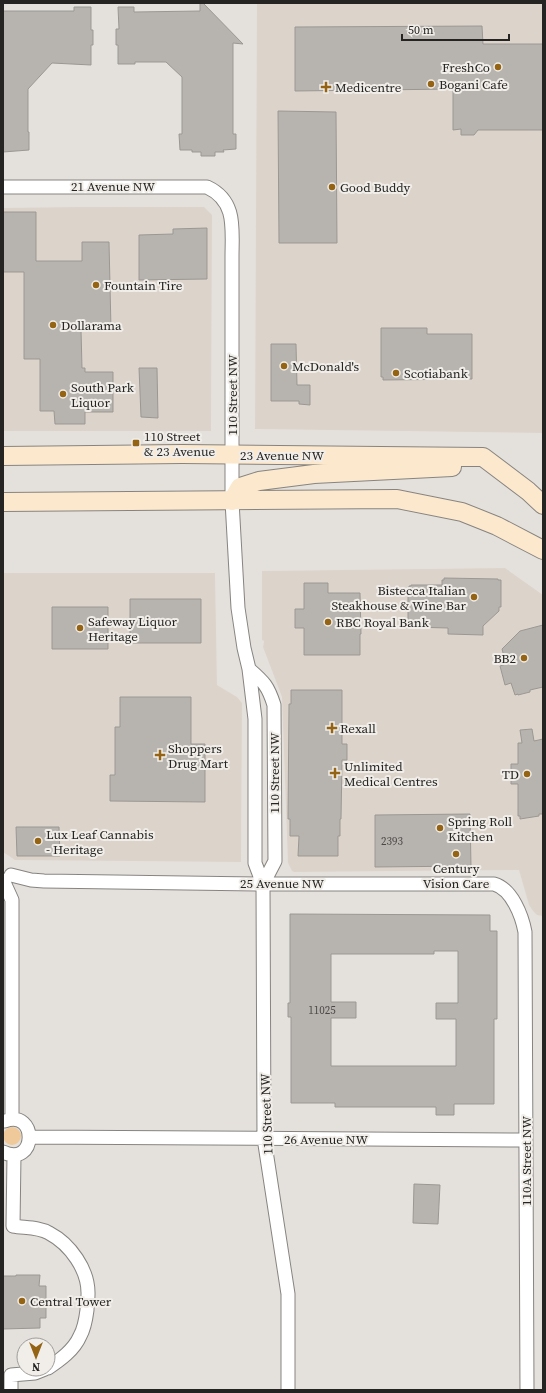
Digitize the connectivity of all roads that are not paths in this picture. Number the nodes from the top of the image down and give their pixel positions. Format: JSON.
{"nodes":[{"id":1,"x":3,"y":187,"type":"edge"},
{"id":2,"x":220,"y":194,"type":"joint"},
{"id":3,"x":232,"y":455,"type":"junction"},
{"id":4,"x":3,"y":456,"type":"edge"},
{"id":5,"x":470,"y":456,"type":"junction"},
{"id":6,"x":232,"y":501,"type":"junction"},
{"id":7,"x":3,"y":502,"type":"edge"},
{"id":8,"x":543,"y":505,"type":"edge"},
{"id":9,"x":543,"y":550,"type":"edge"},
{"id":10,"x":249,"y":669,"type":"junction"},
{"id":11,"x":5,"y":875,"type":"edge"},
{"id":12,"x":263,"y":884,"type":"junction"},
{"id":13,"x":525,"y":932,"type":"joint"},
{"id":14,"x":7,"y":1121,"type":"edge"},
{"id":15,"x":30,"y":1137,"type":"junction"},
{"id":16,"x":264,"y":1138,"type":"junction"},
{"id":17,"x":526,"y":1140,"type":"junction"},
{"id":18,"x":8,"y":1154,"type":"edge"},
{"id":19,"x":56,"y":1362,"type":"edge"},
{"id":20,"x":16,"y":1375,"type":"edge"},
{"id":21,"x":11,"y":1390,"type":"edge"},
{"id":22,"x":288,"y":1390,"type":"edge"},
{"id":23,"x":527,"y":1390,"type":"edge"}],
"edges":[{"from":1,"to":2,"type":"street","name":"21 Avenue NW"},
{"from":2,"to":3,"type":"street","name":"110 Street NW"},
{"from":3,"to":4,"type":"main road","name":"23 Avenue NW"},
{"from":3,"to":5,"type":"main road","name":"23 Avenue NW"},
{"from":3,"to":6,"type":"street","name":"110 Street NW"},
{"from":5,"to":6,"type":"main road"},
{"from":5,"to":8,"type":"main road","name":"23 Avenue NW"},
{"from":6,"to":7,"type":"main road"},
{"from":6,"to":9,"type":"main road"},
{"from":6,"to":10,"type":"street","name":"110 Street NW"},
{"from":10,"to":12,"type":"street","name":"110 Street NW"},
{"from":10,"to":12,"type":"street","name":"110 Street NW"},
{"from":11,"to":12,"type":"street","name":"25 Avenue NW"},
{"from":11,"to":14,"type":"street"},
{"from":12,"to":13,"type":"street","name":"25 Avenue NW"},
{"from":12,"to":16,"type":"street","name":"110 Street NW"},
{"from":13,"to":17,"type":"street","name":"110A Street NW"},
{"from":14,"to":15,"type":"street"},
{"from":15,"to":16,"type":"street","name":"26 Avenue NW"},
{"from":15,"to":18,"type":"street"},
{"from":16,"to":17,"type":"street","name":"26 Avenue NW"},
{"from":16,"to":22,"type":"street","name":"110 Street NW"},
{"from":17,"to":23,"type":"street","name":"110A Street NW"},
{"from":18,"to":19,"type":"street"},
{"from":20,"to":21,"type":"street"}]}
